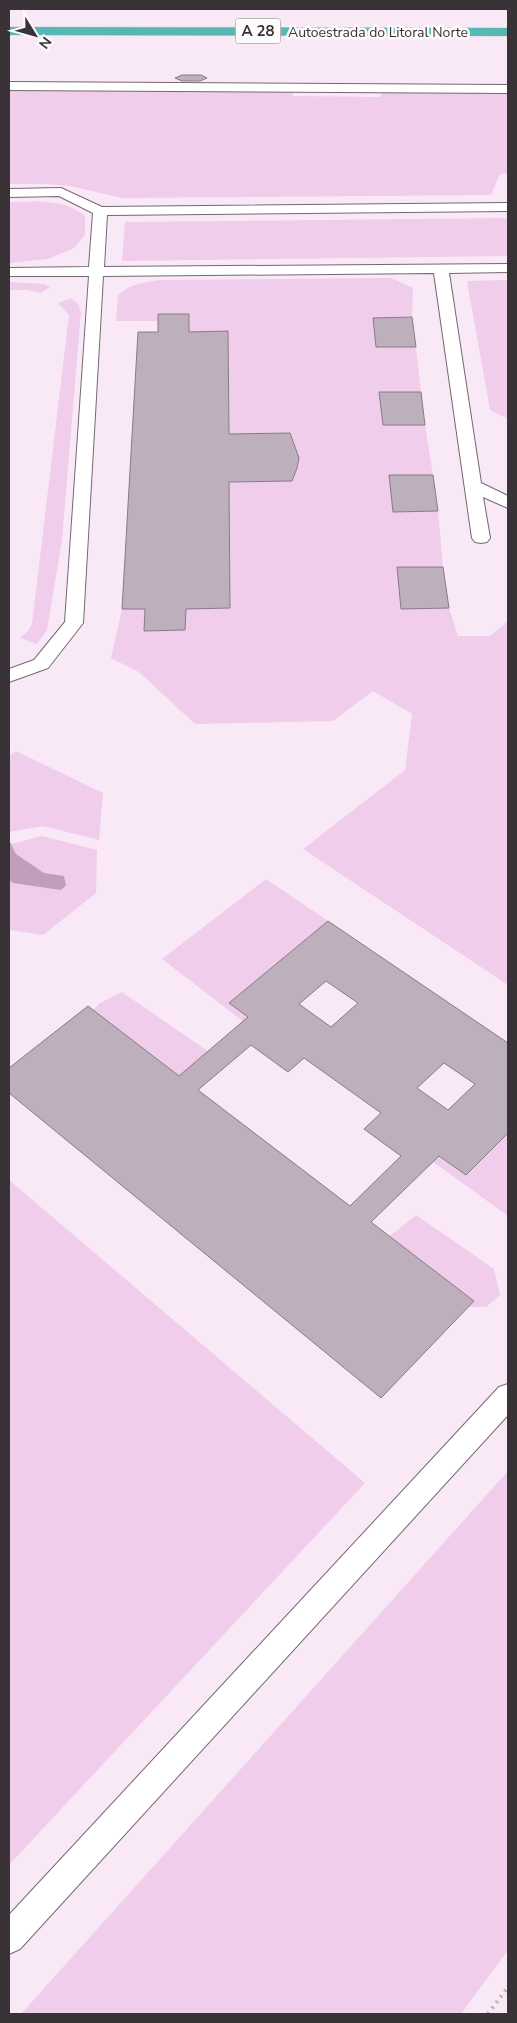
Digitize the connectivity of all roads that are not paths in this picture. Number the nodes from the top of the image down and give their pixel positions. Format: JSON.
{"nodes":[{"id":1,"x":9,"y":31,"type":"edge"},
{"id":2,"x":508,"y":32,"type":"edge"},
{"id":3,"x":9,"y":86,"type":"edge"},
{"id":4,"x":508,"y":89,"type":"edge"},
{"id":5,"x":9,"y":193,"type":"edge"},
{"id":6,"x":508,"y":207,"type":"edge"},
{"id":7,"x":100,"y":211,"type":"junction"},
{"id":8,"x":508,"y":268,"type":"edge"},
{"id":9,"x":441,"y":269,"type":"junction"},
{"id":10,"x":9,"y":272,"type":"edge"},
{"id":11,"x":97,"y":272,"type":"junction"},
{"id":12,"x":473,"y":485,"type":"junction"},
{"id":13,"x":508,"y":503,"type":"edge"},
{"id":14,"x":481,"y":538,"type":"dead end"},
{"id":15,"x":9,"y":676,"type":"edge"},
{"id":16,"x":508,"y":1396,"type":"edge"},
{"id":17,"x":9,"y":1938,"type":"edge"}],
"edges":[{"from":1,"to":2,"type":"highway","name":"Autoestrada do Litoral Norte","number":"A 28"},
{"from":3,"to":4,"type":"lane"},
{"from":5,"to":7,"type":"lane"},
{"from":6,"to":7,"type":"lane"},
{"from":7,"to":11,"type":"lane"},
{"from":8,"to":9,"type":"lane"},
{"from":9,"to":11,"type":"lane"},
{"from":9,"to":12,"type":"lane"},
{"from":10,"to":11,"type":"lane"},
{"from":11,"to":15,"type":"lane"},
{"from":12,"to":13,"type":"lane"},
{"from":12,"to":14,"type":"lane"},
{"from":16,"to":17,"type":"lane"}]}
